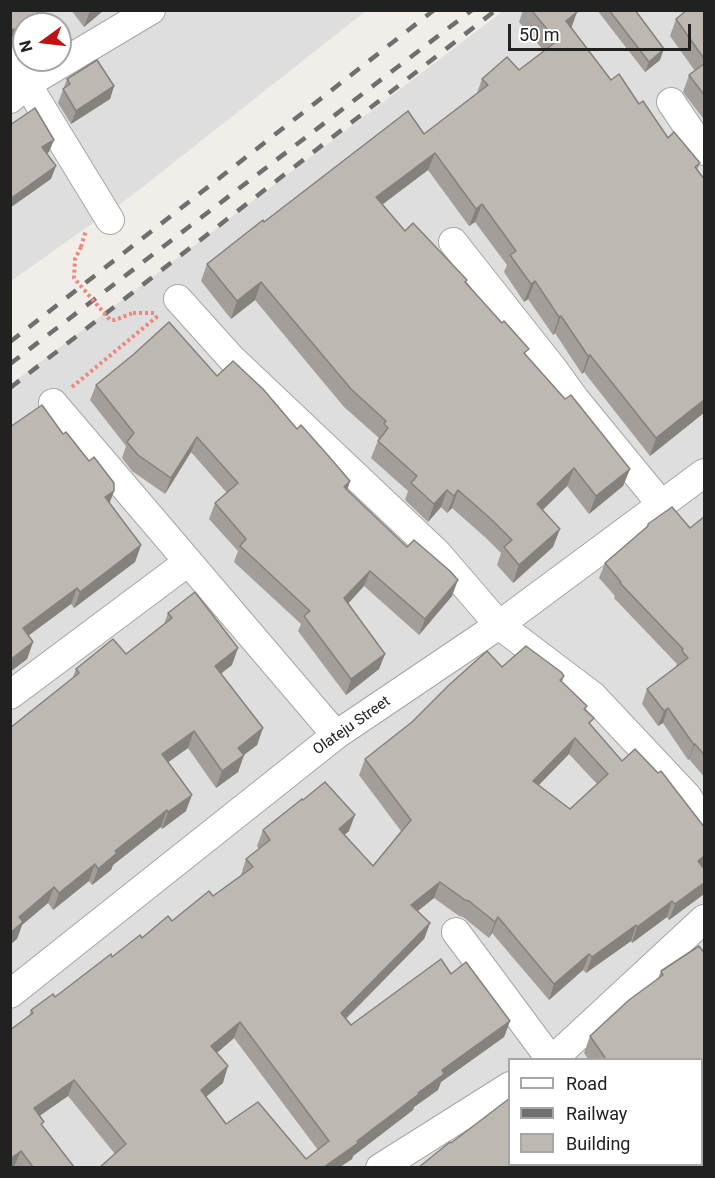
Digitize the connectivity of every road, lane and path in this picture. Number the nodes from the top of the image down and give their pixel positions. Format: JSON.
{"nodes":[{"id":1,"x":151,"y":10,"type":"edge"},
{"id":2,"x":16,"y":82,"type":"edge"},
{"id":3,"x":671,"y":102,"type":"dead end"},
{"id":4,"x":705,"y":152,"type":"edge"},
{"id":5,"x":110,"y":220,"type":"dead end"},
{"id":6,"x":453,"y":242,"type":"dead end"},
{"id":7,"x":81,"y":247,"type":"dead end"},
{"id":8,"x":178,"y":299,"type":"dead end"},
{"id":9,"x":53,"y":403,"type":"joint"},
{"id":10,"x":705,"y":473,"type":"edge"},
{"id":11,"x":661,"y":504,"type":"junction"},
{"id":12,"x":188,"y":562,"type":"junction"},
{"id":13,"x":499,"y":625,"type":"junction"},
{"id":14,"x":10,"y":695,"type":"edge"},
{"id":15,"x":336,"y":735,"type":"junction"},
{"id":16,"x":705,"y":824,"type":"edge"},
{"id":17,"x":705,"y":919,"type":"edge"},
{"id":18,"x":456,"y":932,"type":"dead end"},
{"id":19,"x":10,"y":994,"type":"edge"},
{"id":20,"x":550,"y":1058,"type":"edge"},
{"id":21,"x":552,"y":1058,"type":"edge"},
{"id":22,"x":508,"y":1087,"type":"edge"},
{"id":23,"x":380,"y":1167,"type":"edge"}],
"edges":[{"from":1,"to":2,"type":"street"},
{"from":2,"to":5,"type":"street"},
{"from":3,"to":4,"type":"street"},
{"from":6,"to":11,"type":"street"},
{"from":7,"to":9,"type":"path","bridge":true},
{"from":8,"to":13,"type":"street"},
{"from":9,"to":12,"type":"street"},
{"from":10,"to":11,"type":"street","name":"Olateju Street"},
{"from":11,"to":13,"type":"street","name":"Olateju Street"},
{"from":12,"to":14,"type":"street"},
{"from":12,"to":15,"type":"street"},
{"from":13,"to":15,"type":"street","name":"Olateju Street"},
{"from":13,"to":16,"type":"street"},
{"from":15,"to":19,"type":"street","name":"Olateju Street"},
{"from":17,"to":21,"type":"street"},
{"from":18,"to":20,"type":"street"},
{"from":22,"to":23,"type":"street"}]}
